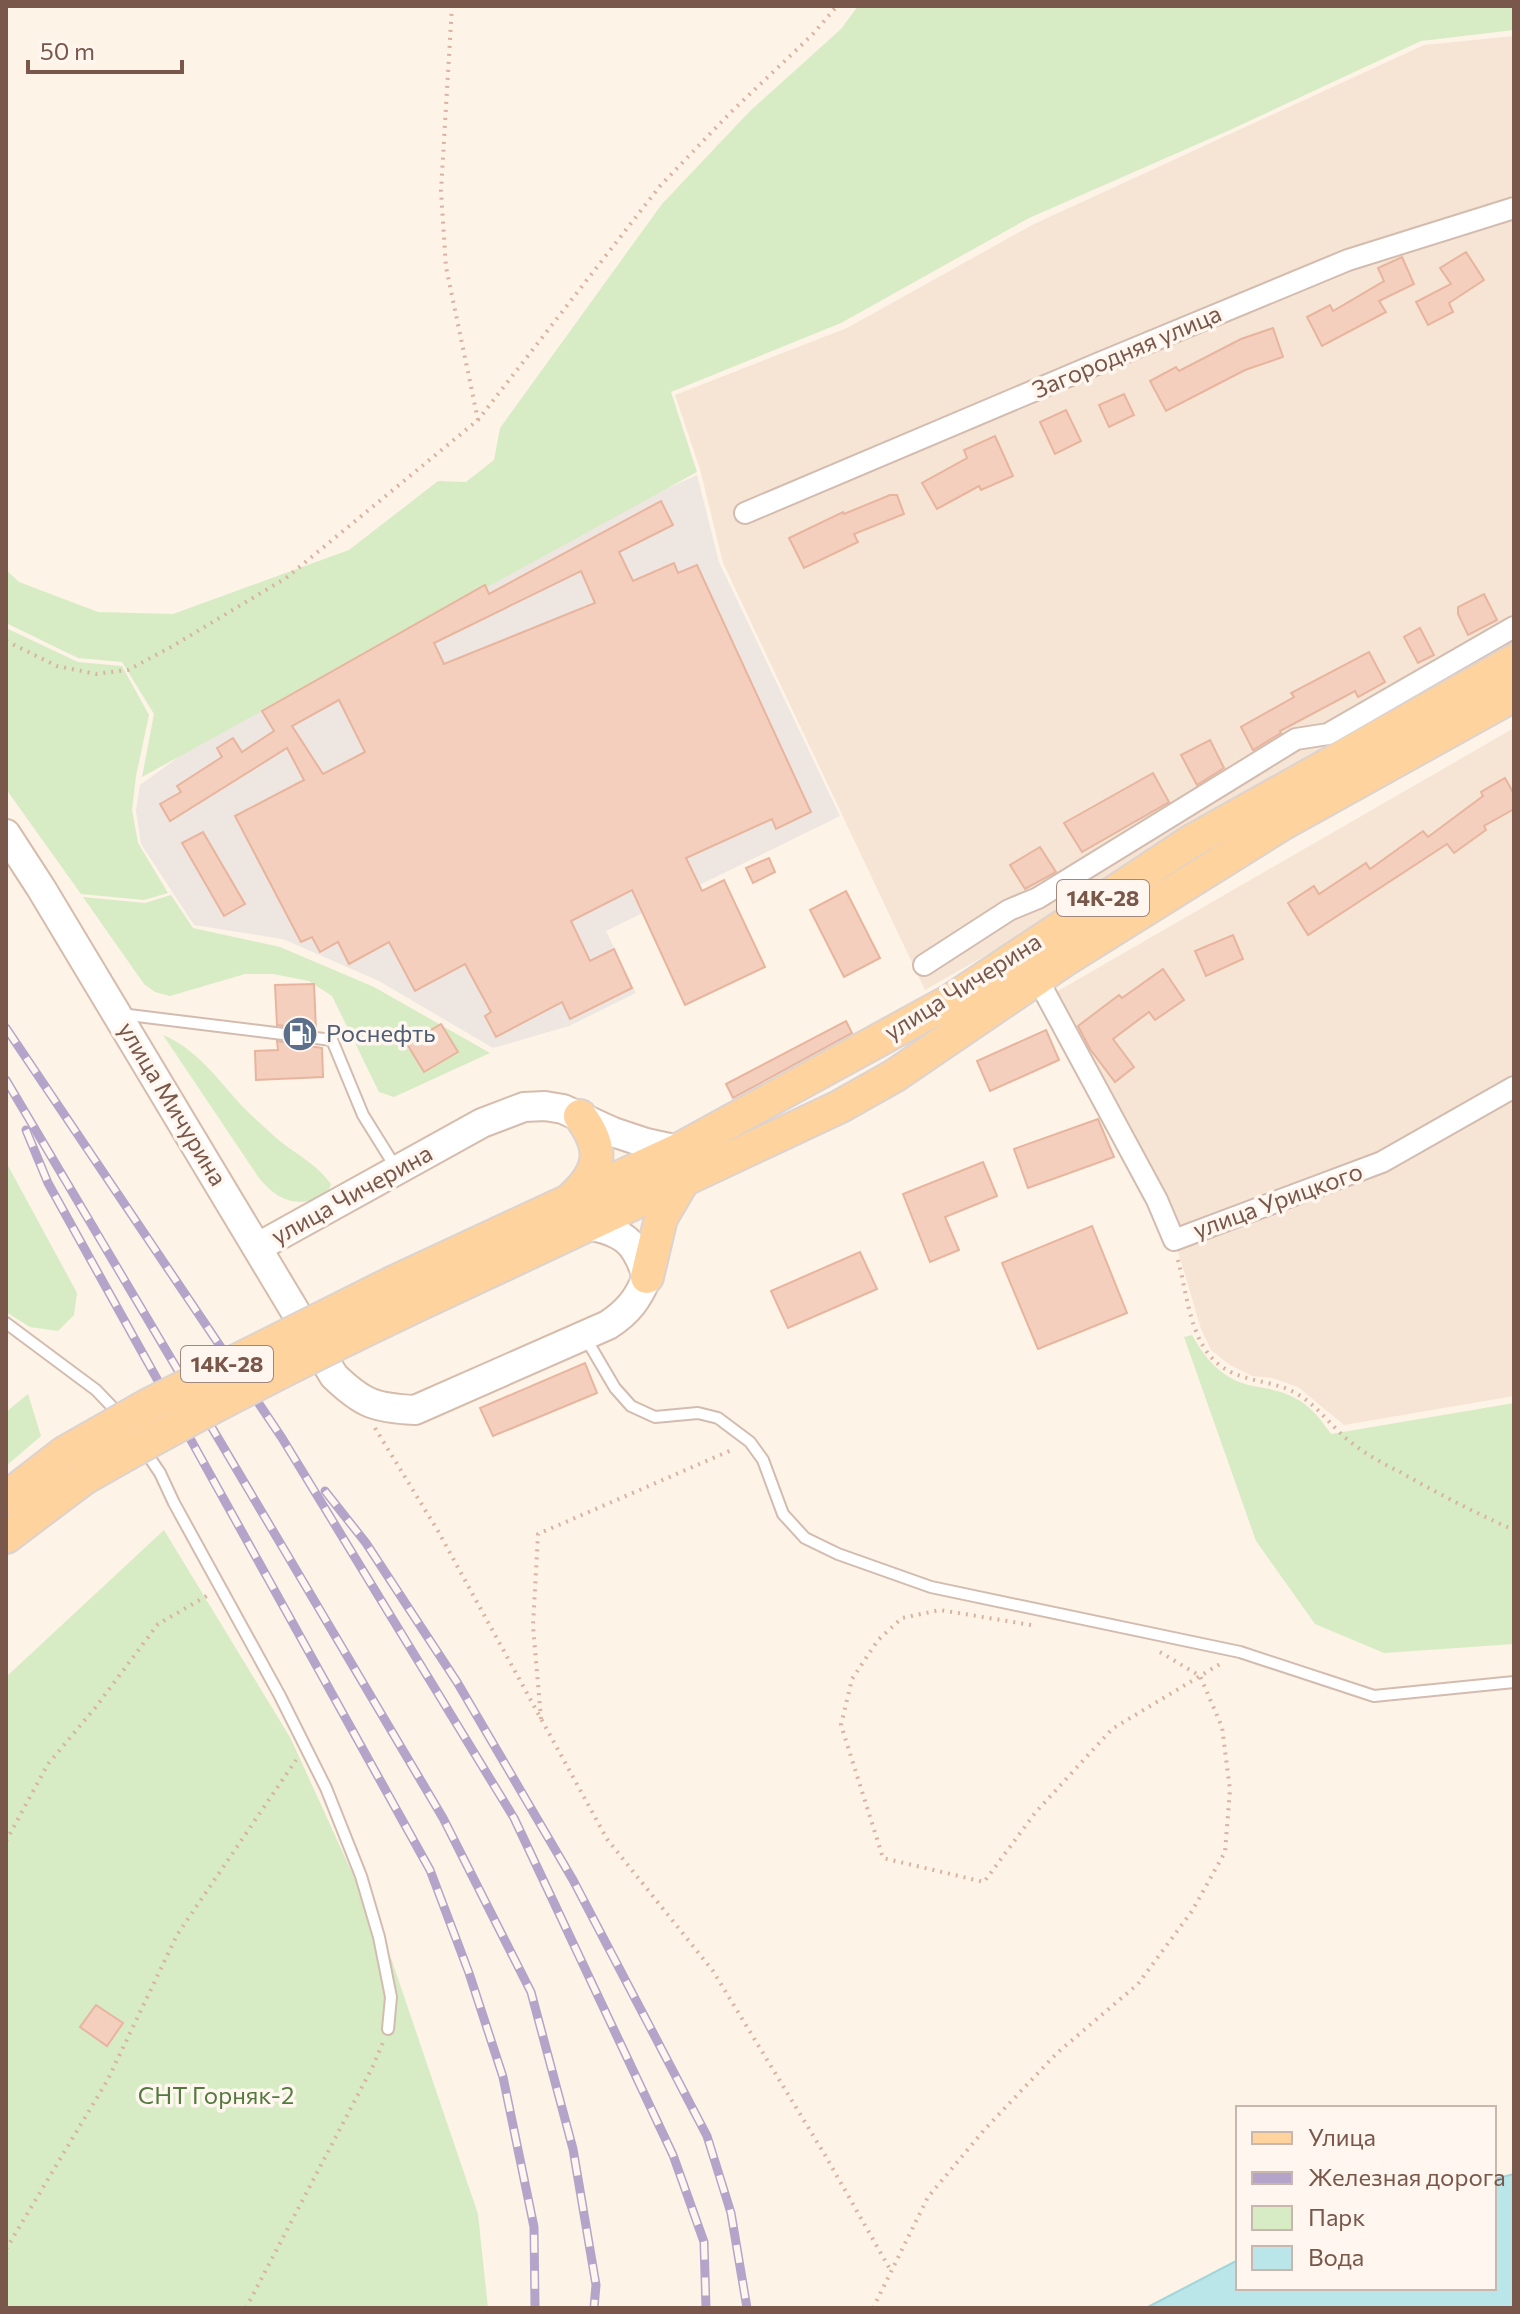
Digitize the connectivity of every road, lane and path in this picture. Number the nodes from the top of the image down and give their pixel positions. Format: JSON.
{"nodes":[{"id":1,"x":452,"y":6,"type":"edge"},
{"id":2,"x":837,"y":6,"type":"edge"},
{"id":3,"x":1514,"y":208,"type":"edge"},
{"id":4,"x":478,"y":420,"type":"junction"},
{"id":5,"x":745,"y":513,"type":"dead end"},
{"id":6,"x":1514,"y":627,"type":"edge"},
{"id":7,"x":6,"y":641,"type":"edge"},
{"id":8,"x":1514,"y":661,"type":"edge"},
{"id":9,"x":1514,"y":695,"type":"edge"},
{"id":10,"x":6,"y":834,"type":"edge"},
{"id":11,"x":924,"y":965,"type":"dead end"},
{"id":12,"x":1037,"y":978,"type":"junction"},
{"id":13,"x":117,"y":1014,"type":"junction"},
{"id":14,"x":1514,"y":1087,"type":"edge"},
{"id":15,"x":580,"y":1116,"type":"junction"},
{"id":16,"x":681,"y":1164,"type":"junction"},
{"id":17,"x":397,"y":1170,"type":"junction"},
{"id":18,"x":570,"y":1199,"type":"junction"},
{"id":19,"x":588,"y":1225,"type":"junction"},
{"id":20,"x":1174,"y":1240,"type":"junction"},
{"id":21,"x":258,"y":1247,"type":"junction"},
{"id":22,"x":647,"y":1277,"type":"junction"},
{"id":23,"x":401,"y":1296,"type":"junction"},
{"id":24,"x":6,"y":1323,"type":"edge"},
{"id":25,"x":584,"y":1335,"type":"junction"},
{"id":26,"x":354,"y":1396,"type":"junction"},
{"id":27,"x":127,"y":1424,"type":"dead end"},
{"id":28,"x":135,"y":1436,"type":"dead end"},
{"id":29,"x":750,"y":1442,"type":"junction"},
{"id":30,"x":6,"y":1498,"type":"edge"},
{"id":31,"x":1514,"y":1530,"type":"edge"},
{"id":32,"x":6,"y":1537,"type":"edge"},
{"id":33,"x":221,"y":1588,"type":"junction"},
{"id":34,"x":1045,"y":1628,"type":"dead end"},
{"id":35,"x":1151,"y":1647,"type":"dead end"},
{"id":36,"x":1240,"y":1652,"type":"junction"},
{"id":37,"x":1200,"y":1676,"type":"junction"},
{"id":38,"x":1514,"y":1682,"type":"edge"},
{"id":39,"x":542,"y":1721,"type":"junction"},
{"id":40,"x":305,"y":1747,"type":"junction"},
{"id":41,"x":6,"y":1841,"type":"edge"},
{"id":42,"x":388,"y":2029,"type":"joint"},
{"id":43,"x":6,"y":2249,"type":"edge"},
{"id":44,"x":891,"y":2271,"type":"junction"},
{"id":45,"x":246,"y":2308,"type":"edge"},
{"id":46,"x":873,"y":2308,"type":"edge"}],
"edges":[{"from":1,"to":4,"type":"path"},
{"from":2,"to":4,"type":"path"},
{"from":3,"to":5,"type":"street","name":"Загородняя улица"},
{"from":4,"to":7,"type":"path"},
{"from":6,"to":11,"type":"street"},
{"from":8,"to":16,"type":"main road","name":"улица Чичерина","number":"14К-28"},
{"from":9,"to":12,"type":"main road","name":"улица Чичерина","number":"14К-28"},
{"from":10,"to":13,"type":"main road","name":"улица Мичурина"},
{"from":12,"to":16,"type":"main road","name":"улица Чичерина","number":"14К-28"},
{"from":12,"to":20,"type":"street","name":"улица Урицкого"},
{"from":13,"to":17,"type":"lane"},
{"from":13,"to":21,"type":"main road","name":"улица Мичурина"},
{"from":14,"to":20,"type":"street","name":"улица Урицкого"},
{"from":15,"to":16,"type":"main road","name":"улица Чичерина"},
{"from":15,"to":17,"type":"main road","name":"улица Чичерина"},
{"from":15,"to":18,"type":"main road"},
{"from":16,"to":18,"type":"main road","name":"улица Чичерина","number":"14К-28"},
{"from":16,"to":19,"type":"main road","name":"улица Чичерина","number":"14К-28"},
{"from":16,"to":22,"type":"main road"},
{"from":17,"to":21,"type":"main road","name":"улица Чичерина"},
{"from":18,"to":23,"type":"main road","name":"улица Чичерина","number":"14К-28"},
{"from":19,"to":22,"type":"main road"},
{"from":19,"to":23,"type":"main road","name":"улица Чичерина","number":"14К-28"},
{"from":20,"to":31,"type":"path"},
{"from":21,"to":26,"type":"main road","name":"улица Мичурина"},
{"from":22,"to":25,"type":"main road"},
{"from":23,"to":30,"type":"main road","number":"14К-28","bridge":true},
{"from":23,"to":32,"type":"main road","number":"14К-28","bridge":true},
{"from":24,"to":27,"type":"lane"},
{"from":25,"to":26,"type":"main road"},
{"from":25,"to":29,"type":"lane"},
{"from":26,"to":39,"type":"path"},
{"from":28,"to":33,"type":"lane"},
{"from":29,"to":36,"type":"lane"},
{"from":29,"to":39,"type":"path"},
{"from":33,"to":40,"type":"lane"},
{"from":33,"to":41,"type":"path"},
{"from":34,"to":37,"type":"path"},
{"from":35,"to":37,"type":"path"},
{"from":36,"to":37,"type":"path"},
{"from":36,"to":38,"type":"lane"},
{"from":37,"to":44,"type":"path"},
{"from":39,"to":44,"type":"path"},
{"from":40,"to":42,"type":"lane"},
{"from":40,"to":43,"type":"path"},
{"from":42,"to":45,"type":"path"},
{"from":44,"to":46,"type":"path"}]}
